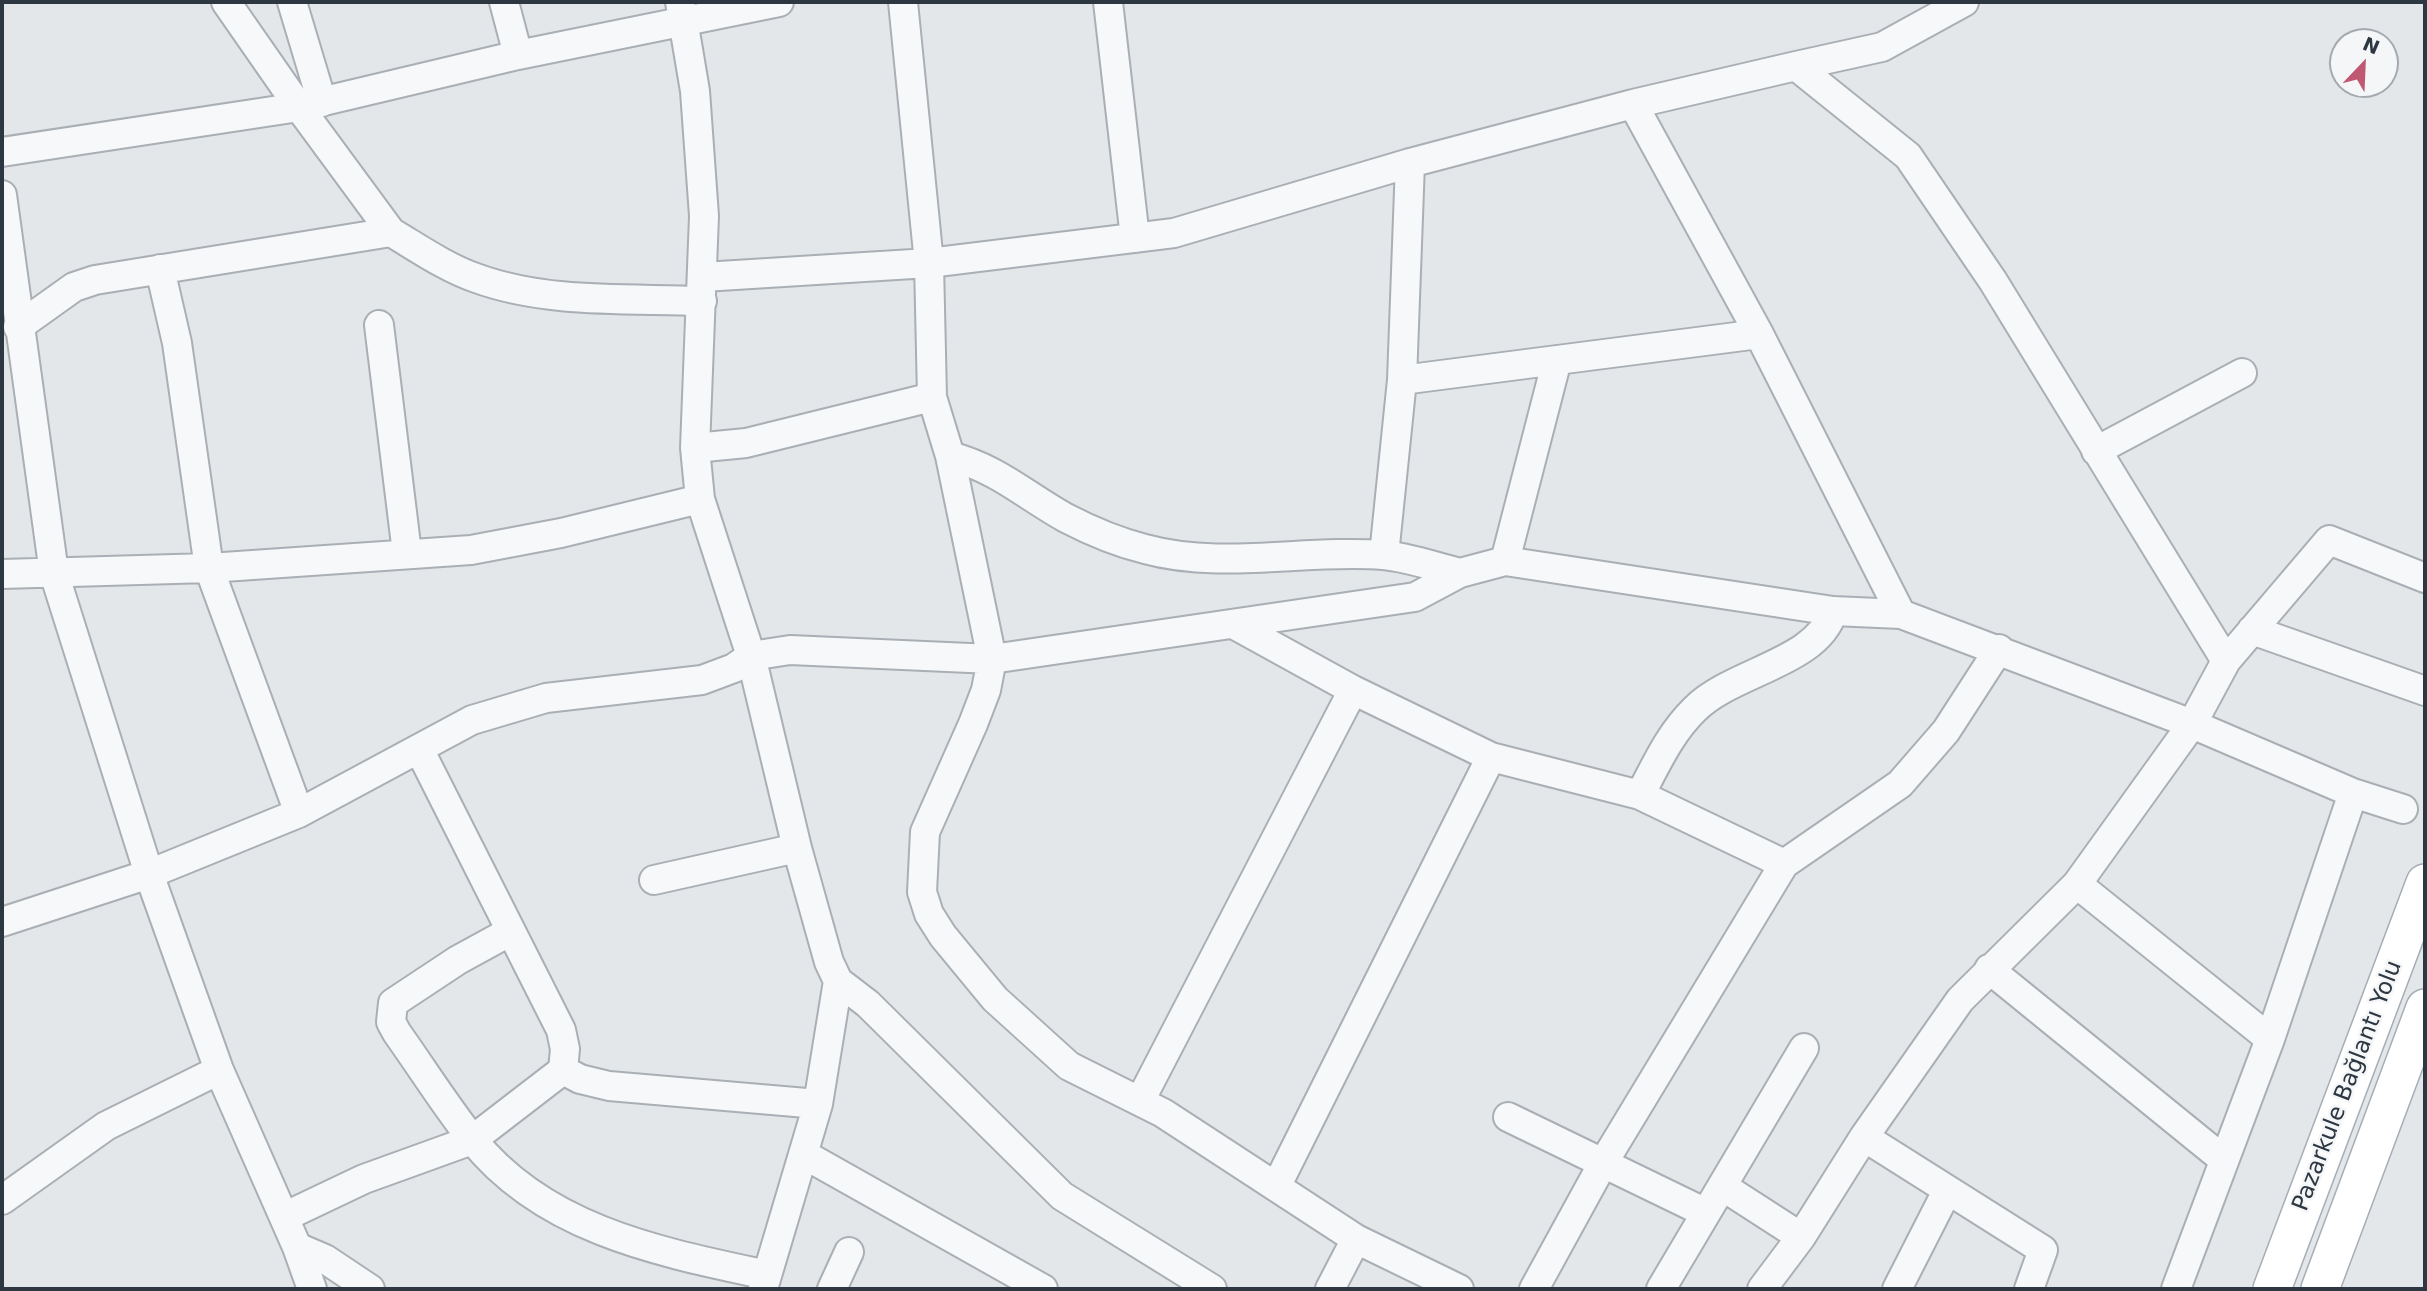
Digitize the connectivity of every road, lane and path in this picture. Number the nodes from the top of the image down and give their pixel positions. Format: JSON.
{"nodes":[{"id":1,"x":226,"y":2,"type":"edge"},
{"id":2,"x":292,"y":2,"type":"edge"},
{"id":3,"x":504,"y":2,"type":"edge"},
{"id":4,"x":779,"y":2,"type":"edge"},
{"id":5,"x":903,"y":2,"type":"edge"},
{"id":6,"x":1108,"y":2,"type":"edge"},
{"id":7,"x":1964,"y":2,"type":"edge"},
{"id":8,"x":682,"y":11,"type":"edge"},
{"id":9,"x":518,"y":55,"type":"junction"},
{"id":10,"x":1796,"y":66,"type":"junction"},
{"id":11,"x":1633,"y":104,"type":"junction"},
{"id":12,"x":310,"y":105,"type":"junction"},
{"id":13,"x":2,"y":152,"type":"edge"},
{"id":14,"x":1410,"y":163,"type":"junction"},
{"id":15,"x":2,"y":195,"type":"edge"},
{"id":16,"x":390,"y":232,"type":"junction"},
{"id":17,"x":1135,"y":238,"type":"junction"},
{"id":18,"x":929,"y":263,"type":"junction"},
{"id":19,"x":160,"y":269,"type":"junction"},
{"id":20,"x":702,"y":289,"type":"junction"},
{"id":21,"x":379,"y":325,"type":"dead end"},
{"id":22,"x":18,"y":327,"type":"junction"},
{"id":23,"x":1759,"y":334,"type":"junction"},
{"id":24,"x":1557,"y":360,"type":"junction"},
{"id":25,"x":2242,"y":373,"type":"dead end"},
{"id":26,"x":1402,"y":380,"type":"junction"},
{"id":27,"x":932,"y":397,"type":"junction"},
{"id":28,"x":695,"y":448,"type":"junction"},
{"id":29,"x":2096,"y":451,"type":"junction"},
{"id":30,"x":950,"y":456,"type":"junction"},
{"id":31,"x":700,"y":499,"type":"junction"},
{"id":32,"x":407,"y":553,"type":"junction"},
{"id":33,"x":1384,"y":555,"type":"junction"},
{"id":34,"x":1505,"y":561,"type":"junction"},
{"id":35,"x":209,"y":568,"type":"junction"},
{"id":36,"x":54,"y":573,"type":"junction"},
{"id":37,"x":1460,"y":573,"type":"junction"},
{"id":38,"x":2,"y":574,"type":"edge"},
{"id":39,"x":2425,"y":578,"type":"edge"},
{"id":40,"x":1833,"y":611,"type":"junction"},
{"id":41,"x":1901,"y":614,"type":"junction"},
{"id":42,"x":1235,"y":625,"type":"junction"},
{"id":43,"x":2252,"y":630,"type":"junction"},
{"id":44,"x":2000,"y":649,"type":"junction"},
{"id":45,"x":751,"y":656,"type":"junction"},
{"id":46,"x":992,"y":659,"type":"junction"},
{"id":47,"x":2225,"y":661,"type":"junction"},
{"id":48,"x":1353,"y":690,"type":"junction"},
{"id":49,"x":2425,"y":691,"type":"edge"},
{"id":50,"x":2192,"y":724,"type":"junction"},
{"id":51,"x":419,"y":749,"type":"junction"},
{"id":52,"x":1491,"y":757,"type":"junction"},
{"id":53,"x":2353,"y":793,"type":"junction"},
{"id":54,"x":1640,"y":795,"type":"junction"},
{"id":55,"x":2403,"y":809,"type":"dead end"},
{"id":56,"x":299,"y":813,"type":"junction"},
{"id":57,"x":797,"y":848,"type":"junction"},
{"id":58,"x":1784,"y":864,"type":"junction"},
{"id":59,"x":149,"y":874,"type":"junction"},
{"id":60,"x":654,"y":880,"type":"dead end"},
{"id":61,"x":2425,"y":883,"type":"edge"},
{"id":62,"x":2077,"y":884,"type":"junction"},
{"id":63,"x":2,"y":922,"type":"edge"},
{"id":64,"x":511,"y":932,"type":"junction"},
{"id":65,"x":1989,"y":969,"type":"junction"},
{"id":66,"x":838,"y":981,"type":"junction"},
{"id":67,"x":2425,"y":1008,"type":"edge"},
{"id":68,"x":2270,"y":1039,"type":"junction"},
{"id":69,"x":1804,"y":1048,"type":"dead end"},
{"id":70,"x":219,"y":1070,"type":"junction"},
{"id":71,"x":563,"y":1070,"type":"junction"},
{"id":72,"x":1140,"y":1101,"type":"junction"},
{"id":73,"x":818,"y":1104,"type":"junction"},
{"id":74,"x":1508,"y":1117,"type":"dead end"},
{"id":75,"x":1864,"y":1138,"type":"junction"},
{"id":76,"x":472,"y":1140,"type":"junction"},
{"id":77,"x":805,"y":1155,"type":"junction"},
{"id":78,"x":2224,"y":1160,"type":"junction"},
{"id":79,"x":1604,"y":1163,"type":"junction"},
{"id":80,"x":1277,"y":1185,"type":"junction"},
{"id":81,"x":1722,"y":1186,"type":"junction"},
{"id":82,"x":1947,"y":1191,"type":"junction"},
{"id":83,"x":2,"y":1200,"type":"edge"},
{"id":84,"x":1706,"y":1213,"type":"junction"},
{"id":85,"x":284,"y":1217,"type":"junction"},
{"id":86,"x":1801,"y":1237,"type":"junction"},
{"id":87,"x":1356,"y":1239,"type":"junction"},
{"id":88,"x":297,"y":1247,"type":"junction"},
{"id":89,"x":849,"y":1252,"type":"dead end"},
{"id":90,"x":765,"y":1282,"type":"edge"},
{"id":91,"x":312,"y":1289,"type":"edge"},
{"id":92,"x":370,"y":1289,"type":"edge"},
{"id":93,"x":832,"y":1289,"type":"edge"},
{"id":94,"x":1043,"y":1289,"type":"edge"},
{"id":95,"x":1212,"y":1289,"type":"edge"},
{"id":96,"x":1330,"y":1289,"type":"edge"},
{"id":97,"x":1459,"y":1289,"type":"edge"},
{"id":98,"x":1534,"y":1289,"type":"edge"},
{"id":99,"x":1661,"y":1289,"type":"edge"},
{"id":100,"x":1762,"y":1289,"type":"edge"},
{"id":101,"x":1897,"y":1289,"type":"edge"},
{"id":102,"x":2029,"y":1289,"type":"edge"},
{"id":103,"x":2176,"y":1289,"type":"edge"},
{"id":104,"x":2272,"y":1289,"type":"edge"},
{"id":105,"x":2320,"y":1289,"type":"edge"}],
"edges":[{"from":1,"to":12,"type":"street"},
{"from":2,"to":12,"type":"street"},
{"from":3,"to":9,"type":"street"},
{"from":4,"to":8,"type":"street"},
{"from":5,"to":18,"type":"street"},
{"from":6,"to":17,"type":"street"},
{"from":7,"to":10,"type":"street"},
{"from":8,"to":9,"type":"street"},
{"from":8,"to":20,"type":"street"},
{"from":9,"to":12,"type":"street"},
{"from":10,"to":11,"type":"street"},
{"from":10,"to":29,"type":"street"},
{"from":11,"to":14,"type":"street"},
{"from":11,"to":23,"type":"street"},
{"from":12,"to":13,"type":"street"},
{"from":12,"to":16,"type":"street"},
{"from":14,"to":17,"type":"street"},
{"from":14,"to":26,"type":"street"},
{"from":15,"to":22,"type":"street"},
{"from":16,"to":19,"type":"street"},
{"from":16,"to":20,"type":"street"},
{"from":17,"to":18,"type":"street"},
{"from":18,"to":20,"type":"street"},
{"from":18,"to":27,"type":"street"},
{"from":19,"to":22,"type":"street"},
{"from":19,"to":35,"type":"street"},
{"from":20,"to":28,"type":"street"},
{"from":21,"to":32,"type":"street"},
{"from":22,"to":36,"type":"street"},
{"from":23,"to":24,"type":"street"},
{"from":23,"to":41,"type":"street"},
{"from":24,"to":26,"type":"street"},
{"from":24,"to":34,"type":"street"},
{"from":25,"to":29,"type":"street"},
{"from":26,"to":33,"type":"street"},
{"from":27,"to":28,"type":"street"},
{"from":27,"to":30,"type":"street"},
{"from":28,"to":31,"type":"street"},
{"from":29,"to":47,"type":"street"},
{"from":30,"to":33,"type":"street"},
{"from":30,"to":46,"type":"street"},
{"from":31,"to":32,"type":"street"},
{"from":31,"to":45,"type":"street"},
{"from":32,"to":35,"type":"street"},
{"from":33,"to":37,"type":"street"},
{"from":34,"to":37,"type":"street"},
{"from":34,"to":40,"type":"street"},
{"from":35,"to":36,"type":"street"},
{"from":35,"to":56,"type":"street"},
{"from":36,"to":38,"type":"street"},
{"from":36,"to":59,"type":"street"},
{"from":37,"to":42,"type":"street"},
{"from":39,"to":43,"type":"street"},
{"from":40,"to":41,"type":"street"},
{"from":40,"to":54,"type":"street"},
{"from":41,"to":44,"type":"street"},
{"from":42,"to":46,"type":"street"},
{"from":42,"to":48,"type":"street"},
{"from":43,"to":47,"type":"street"},
{"from":43,"to":49,"type":"street"},
{"from":44,"to":50,"type":"street"},
{"from":44,"to":58,"type":"street"},
{"from":45,"to":46,"type":"street"},
{"from":45,"to":51,"type":"street"},
{"from":45,"to":57,"type":"street"},
{"from":46,"to":72,"type":"street"},
{"from":47,"to":50,"type":"street"},
{"from":48,"to":52,"type":"street"},
{"from":48,"to":72,"type":"street"},
{"from":50,"to":53,"type":"street"},
{"from":50,"to":62,"type":"street"},
{"from":51,"to":56,"type":"street"},
{"from":51,"to":64,"type":"street"},
{"from":52,"to":54,"type":"street"},
{"from":52,"to":80,"type":"street"},
{"from":53,"to":55,"type":"street"},
{"from":53,"to":68,"type":"street"},
{"from":54,"to":58,"type":"street"},
{"from":56,"to":59,"type":"street"},
{"from":57,"to":60,"type":"street"},
{"from":57,"to":66,"type":"street"},
{"from":58,"to":79,"type":"street"},
{"from":59,"to":63,"type":"street"},
{"from":59,"to":70,"type":"street"},
{"from":61,"to":104,"type":"main road","name":"Pazarkule Bağlantı Yolu"},
{"from":62,"to":65,"type":"street"},
{"from":62,"to":68,"type":"street"},
{"from":64,"to":71,"type":"street"},
{"from":64,"to":76,"type":"street"},
{"from":65,"to":75,"type":"street"},
{"from":65,"to":78,"type":"street"},
{"from":66,"to":73,"type":"street"},
{"from":66,"to":95,"type":"street"},
{"from":67,"to":105,"type":"main road","name":"Pazarkule Bağlantı Yolu"},
{"from":68,"to":78,"type":"street"},
{"from":69,"to":81,"type":"street"},
{"from":70,"to":83,"type":"street"},
{"from":70,"to":85,"type":"street"},
{"from":71,"to":73,"type":"street"},
{"from":71,"to":76,"type":"street"},
{"from":72,"to":80,"type":"street"},
{"from":73,"to":77,"type":"street"},
{"from":74,"to":79,"type":"street"},
{"from":75,"to":82,"type":"street"},
{"from":75,"to":86,"type":"street"},
{"from":76,"to":85,"type":"street"},
{"from":76,"to":90,"type":"street"},
{"from":77,"to":90,"type":"street"},
{"from":77,"to":94,"type":"street"},
{"from":78,"to":103,"type":"street"},
{"from":79,"to":84,"type":"street"},
{"from":79,"to":98,"type":"street"},
{"from":80,"to":87,"type":"street"},
{"from":81,"to":84,"type":"street"},
{"from":81,"to":86,"type":"street"},
{"from":82,"to":101,"type":"street"},
{"from":82,"to":102,"type":"street"},
{"from":84,"to":99,"type":"street"},
{"from":85,"to":88,"type":"street"},
{"from":86,"to":100,"type":"street"},
{"from":87,"to":96,"type":"street"},
{"from":87,"to":97,"type":"street"},
{"from":88,"to":91,"type":"street"},
{"from":88,"to":92,"type":"street"},
{"from":89,"to":93,"type":"street"}]}
